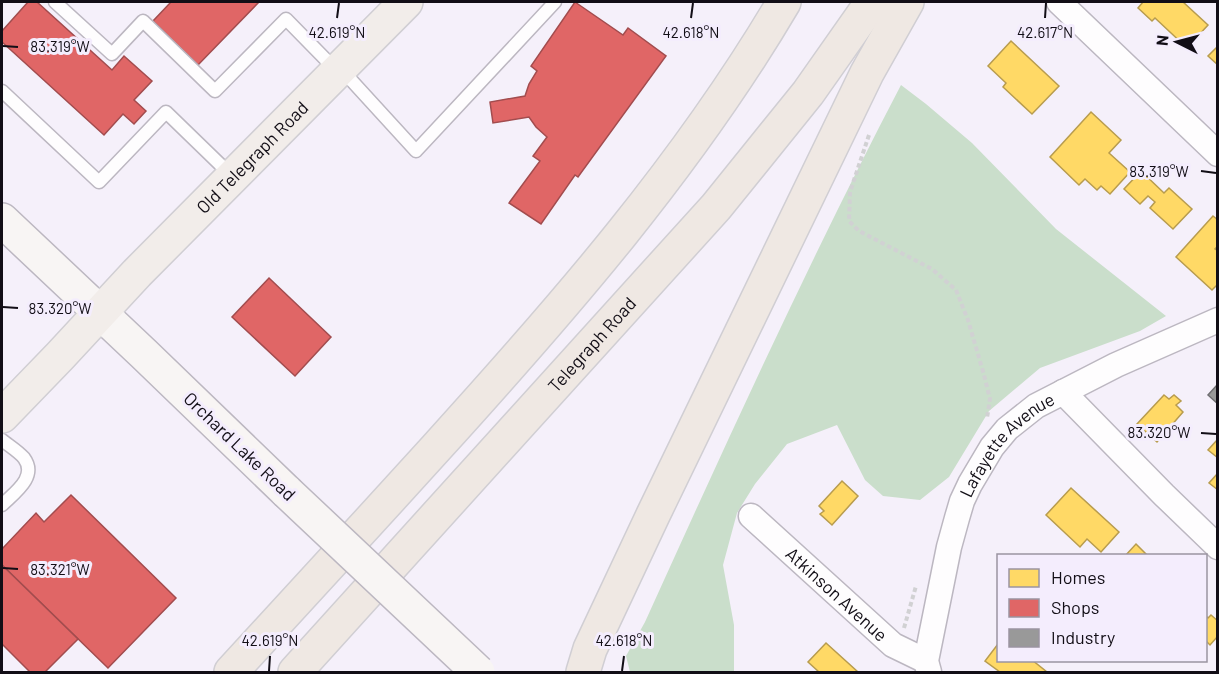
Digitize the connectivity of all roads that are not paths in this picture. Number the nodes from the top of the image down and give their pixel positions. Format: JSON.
{"nodes":[{"id":1,"x":55,"y":2,"type":"edge"},
{"id":2,"x":406,"y":2,"type":"edge"},
{"id":3,"x":555,"y":2,"type":"edge"},
{"id":4,"x":784,"y":2,"type":"edge"},
{"id":5,"x":872,"y":2,"type":"edge"},
{"id":6,"x":907,"y":2,"type":"edge"},
{"id":7,"x":1059,"y":2,"type":"edge"},
{"id":8,"x":338,"y":69,"type":"junction"},
{"id":9,"x":2,"y":91,"type":"edge"},
{"id":10,"x":1218,"y":154,"type":"edge"},
{"id":11,"x":232,"y":176,"type":"junction"},
{"id":12,"x":2,"y":220,"type":"edge"},
{"id":13,"x":100,"y":313,"type":"junction"},
{"id":14,"x":1218,"y":320,"type":"edge"},
{"id":15,"x":1063,"y":393,"type":"junction"},
{"id":16,"x":2,"y":416,"type":"edge"},
{"id":17,"x":2,"y":440,"type":"edge"},
{"id":18,"x":2,"y":505,"type":"edge"},
{"id":19,"x":752,"y":516,"type":"dead end"},
{"id":20,"x":1218,"y":547,"type":"edge"},
{"id":21,"x":927,"y":667,"type":"edge"},
{"id":22,"x":231,"y":672,"type":"edge"},
{"id":23,"x":296,"y":672,"type":"edge"},
{"id":24,"x":478,"y":672,"type":"edge"},
{"id":25,"x":583,"y":672,"type":"edge"}],
"edges":[{"from":1,"to":8,"type":"lane"},
{"from":2,"to":8,"type":"main road","name":"Old Telegraph Road"},
{"from":3,"to":8,"type":"lane"},
{"from":4,"to":22,"type":"highway"},
{"from":5,"to":23,"type":"highway","name":"Telegraph Road"},
{"from":6,"to":25,"type":"highway"},
{"from":7,"to":10,"type":"street"},
{"from":8,"to":11,"type":"main road","name":"Old Telegraph Road"},
{"from":9,"to":11,"type":"lane"},
{"from":11,"to":13,"type":"main road","name":"Old Telegraph Road"},
{"from":12,"to":13,"type":"main road","name":"Orchard Lake Road"},
{"from":13,"to":16,"type":"main road","name":"Old Telegraph Road"},
{"from":13,"to":24,"type":"main road","name":"Orchard Lake Road","bridge":true},
{"from":14,"to":15,"type":"street","name":"Lafayette Avenue"},
{"from":15,"to":20,"type":"street"},
{"from":15,"to":21,"type":"street","name":"Lafayette Avenue"},
{"from":17,"to":18,"type":"lane"},
{"from":19,"to":21,"type":"street","name":"Atkinson Avenue"}]}
